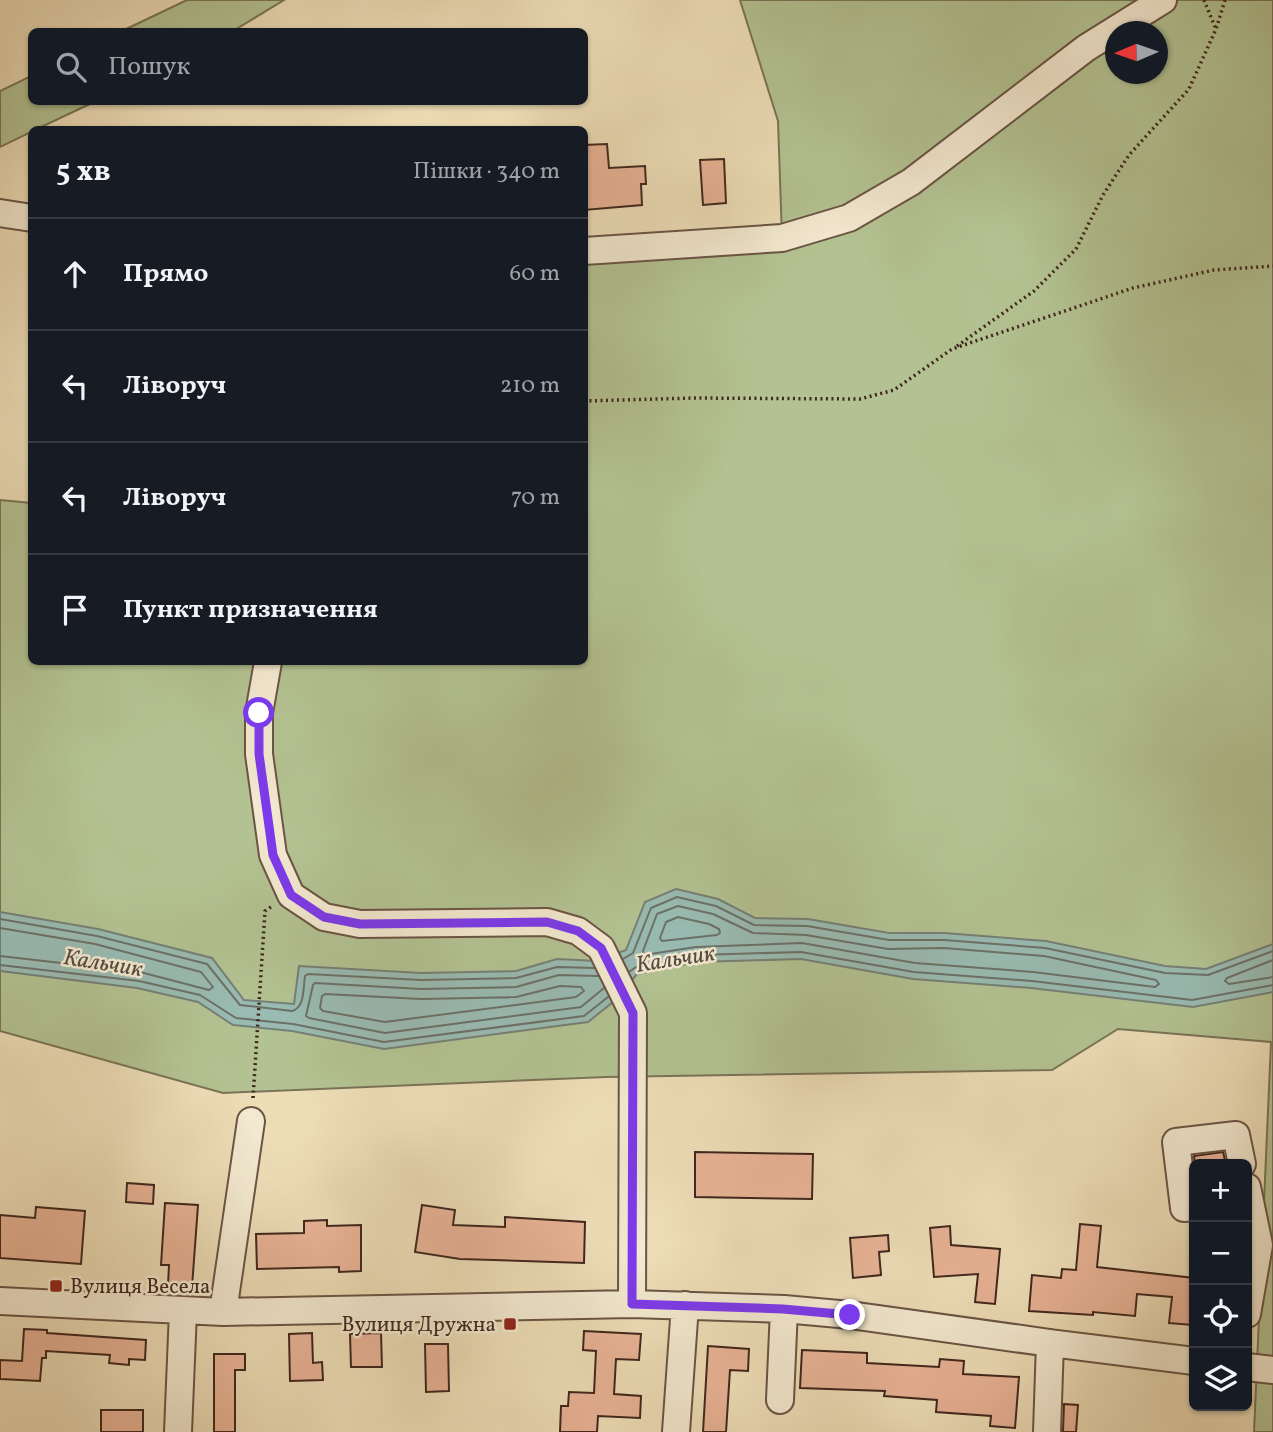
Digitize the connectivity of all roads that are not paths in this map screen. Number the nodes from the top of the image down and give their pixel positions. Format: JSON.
{"nodes":[{"id":1,"x":1163,"y":0,"type":"edge"},
{"id":2,"x":0,"y":213,"type":"edge"},
{"id":3,"x":28,"y":217,"type":"edge"},
{"id":4,"x":588,"y":251,"type":"edge"},
{"id":5,"x":267,"y":665,"type":"edge"},
{"id":6,"x":251,"y":1121,"type":"road end"},
{"id":7,"x":1241,"y":1159,"type":"edge"},
{"id":8,"x":1189,"y":1208,"type":"edge"},
{"id":9,"x":1252,"y":1214,"type":"edge"},
{"id":10,"x":1252,"y":1285,"type":"edge"},
{"id":11,"x":0,"y":1301,"type":"edge"},
{"id":12,"x":632,"y":1304,"type":"junction"},
{"id":13,"x":685,"y":1305,"type":"junction"},
{"id":14,"x":783,"y":1309,"type":"junction"},
{"id":15,"x":183,"y":1311,"type":"junction"},
{"id":16,"x":223,"y":1312,"type":"junction"},
{"id":17,"x":1050,"y":1343,"type":"junction"},
{"id":18,"x":1189,"y":1360,"type":"edge"},
{"id":19,"x":780,"y":1400,"type":"dead end"},
{"id":20,"x":178,"y":1432,"type":"edge"},
{"id":21,"x":676,"y":1432,"type":"edge"},
{"id":22,"x":1047,"y":1432,"type":"edge"}],
"edges":[{"from":1,"to":4,"type":"street"},
{"from":2,"to":3,"type":"street"},
{"from":5,"to":12,"type":"street"},
{"from":6,"to":16,"type":"street"},
{"from":7,"to":8,"type":"street"},
{"from":9,"to":10,"type":"street"},
{"from":11,"to":15,"type":"street"},
{"from":12,"to":13,"type":"street"},
{"from":12,"to":16,"type":"street"},
{"from":13,"to":14,"type":"street"},
{"from":13,"to":21,"type":"street"},
{"from":14,"to":17,"type":"street"},
{"from":14,"to":19,"type":"street"},
{"from":15,"to":16,"type":"street"},
{"from":15,"to":20,"type":"street"},
{"from":17,"to":18,"type":"street"},
{"from":17,"to":22,"type":"street"}]}
